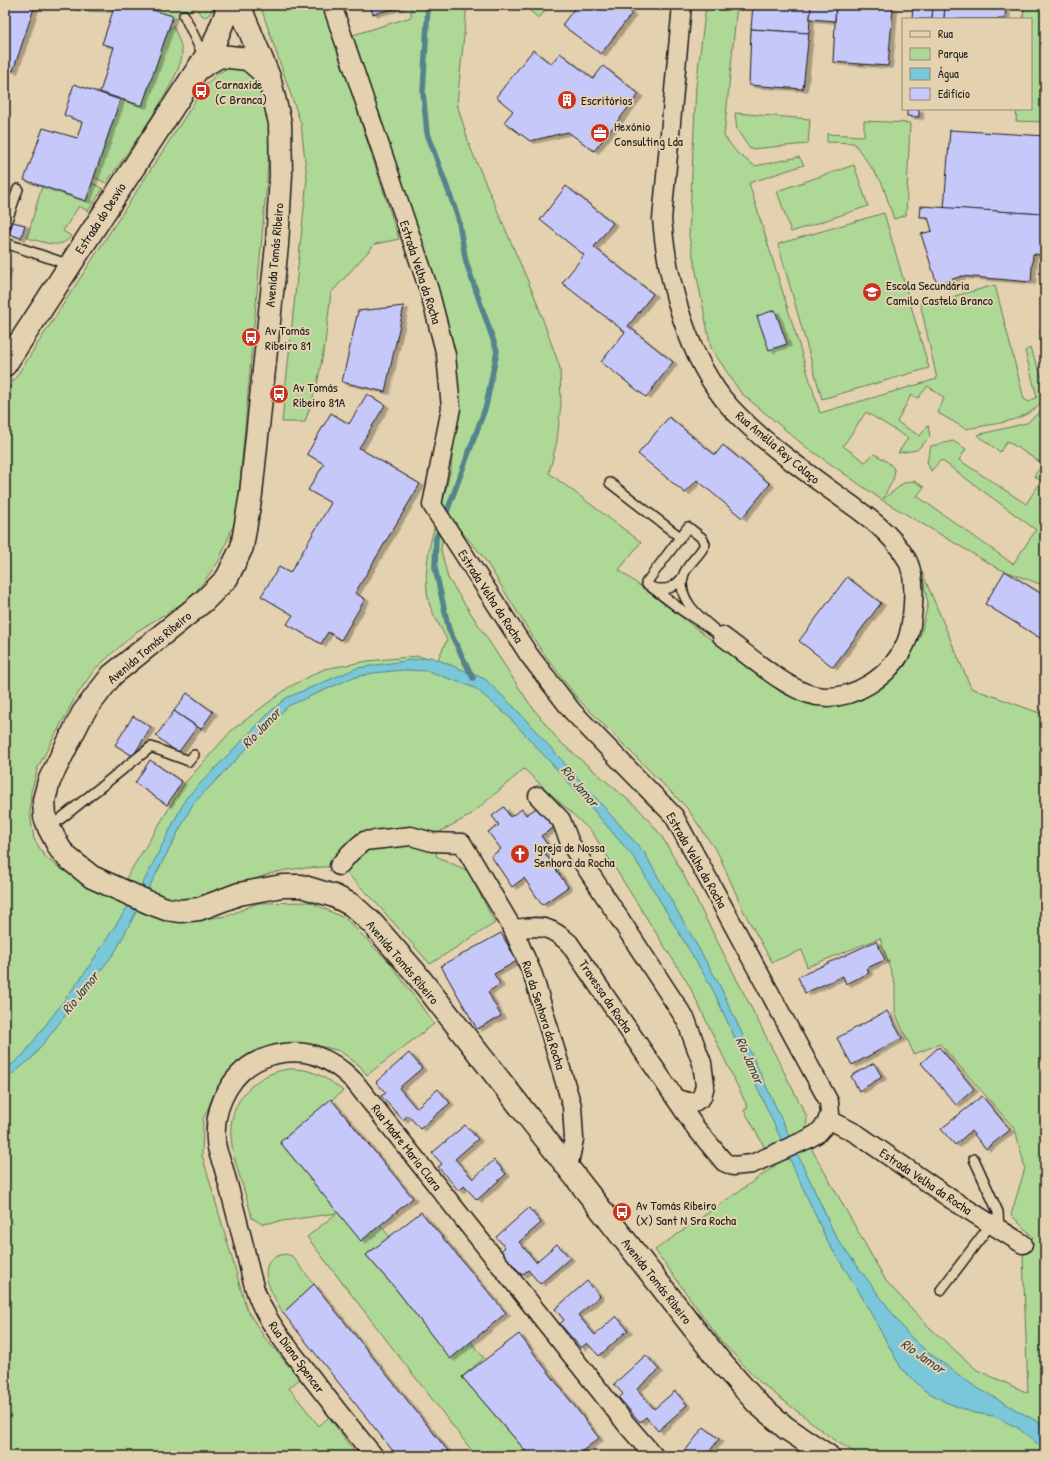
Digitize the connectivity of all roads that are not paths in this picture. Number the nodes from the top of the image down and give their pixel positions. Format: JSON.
{"nodes":[{"id":1,"x":227,"y":5,"type":"edge"},
{"id":2,"x":239,"y":5,"type":"edge"},
{"id":3,"x":332,"y":5,"type":"edge"},
{"id":4,"x":682,"y":5,"type":"edge"},
{"id":5,"x":184,"y":15,"type":"dead end"},
{"id":6,"x":200,"y":64,"type":"junction"},
{"id":7,"x":269,"y":77,"type":"junction"},
{"id":8,"x":18,"y":189,"type":"dead end"},
{"id":9,"x":5,"y":226,"type":"edge"},
{"id":10,"x":5,"y":243,"type":"edge"},
{"id":11,"x":70,"y":264,"type":"junction"},
{"id":12,"x":5,"y":365,"type":"edge"},
{"id":13,"x":610,"y":483,"type":"dead end"},
{"id":14,"x":680,"y":537,"type":"junction"},
{"id":15,"x":683,"y":577,"type":"junction"},
{"id":16,"x":652,"y":587,"type":"junction"},
{"id":17,"x":722,"y":636,"type":"junction"},
{"id":18,"x":194,"y":755,"type":"dead end"},
{"id":19,"x":538,"y":796,"type":"dead end"},
{"id":20,"x":49,"y":828,"type":"junction"},
{"id":21,"x":339,"y":866,"type":"dead end"},
{"id":22,"x":513,"y":929,"type":"junction"},
{"id":23,"x":676,"y":1099,"type":"junction"},
{"id":24,"x":828,"y":1119,"type":"junction"},
{"id":25,"x":974,"y":1159,"type":"dead end"},
{"id":26,"x":568,"y":1168,"type":"junction"},
{"id":27,"x":995,"y":1227,"type":"junction"},
{"id":28,"x":1023,"y":1244,"type":"dead end"},
{"id":29,"x":243,"y":1245,"type":"joint"},
{"id":30,"x":941,"y":1290,"type":"dead end"},
{"id":31,"x":374,"y":1456,"type":"edge"},
{"id":32,"x":654,"y":1456,"type":"edge"},
{"id":33,"x":828,"y":1456,"type":"edge"}],
"edges":[{"from":1,"to":6,"type":"street","name":"Estrada do Desvio"},
{"from":2,"to":7,"type":"street","name":"Avenida Tomás Ribeiro"},
{"from":3,"to":24,"type":"street","name":"Estrada Velha da Rocha"},
{"from":4,"to":17,"type":"street","name":"Rua Amélia Rey Colaço"},
{"from":5,"to":6,"type":"lane"},
{"from":6,"to":7,"type":"street","name":"Estrada do Desvio"},
{"from":6,"to":11,"type":"street","name":"Estrada do Desvio"},
{"from":7,"to":20,"type":"street","name":"Avenida Tomás Ribeiro"},
{"from":8,"to":9,"type":"lane"},
{"from":10,"to":11,"type":"lane"},
{"from":11,"to":12,"type":"street","name":"Estrada do Desvio"},
{"from":13,"to":14,"type":"lane"},
{"from":14,"to":15,"type":"lane"},
{"from":14,"to":16,"type":"lane"},
{"from":15,"to":16,"type":"lane"},
{"from":15,"to":17,"type":"lane"},
{"from":16,"to":17,"type":"lane"},
{"from":18,"to":20,"type":"lane"},
{"from":19,"to":23,"type":"street"},
{"from":20,"to":26,"type":"street","name":"Avenida Tomás Ribeiro"},
{"from":21,"to":22,"type":"street","name":"Rua da Senhora da Rocha"},
{"from":22,"to":23,"type":"street","name":"Travessa da Rocha"},
{"from":22,"to":26,"type":"street","name":"Rua da Senhora da Rocha"},
{"from":23,"to":24,"type":"street"},
{"from":24,"to":27,"type":"street","name":"Estrada Velha da Rocha"},
{"from":25,"to":27,"type":"lane"},
{"from":26,"to":33,"type":"street","name":"Avenida Tomás Ribeiro"},
{"from":27,"to":28,"type":"street","name":"Estrada Velha da Rocha"},
{"from":27,"to":30,"type":"lane"},
{"from":29,"to":31,"type":"street","name":"Rua Diana Spencer"},
{"from":29,"to":32,"type":"street","name":"Rua Madre Maria Clara"}]}
